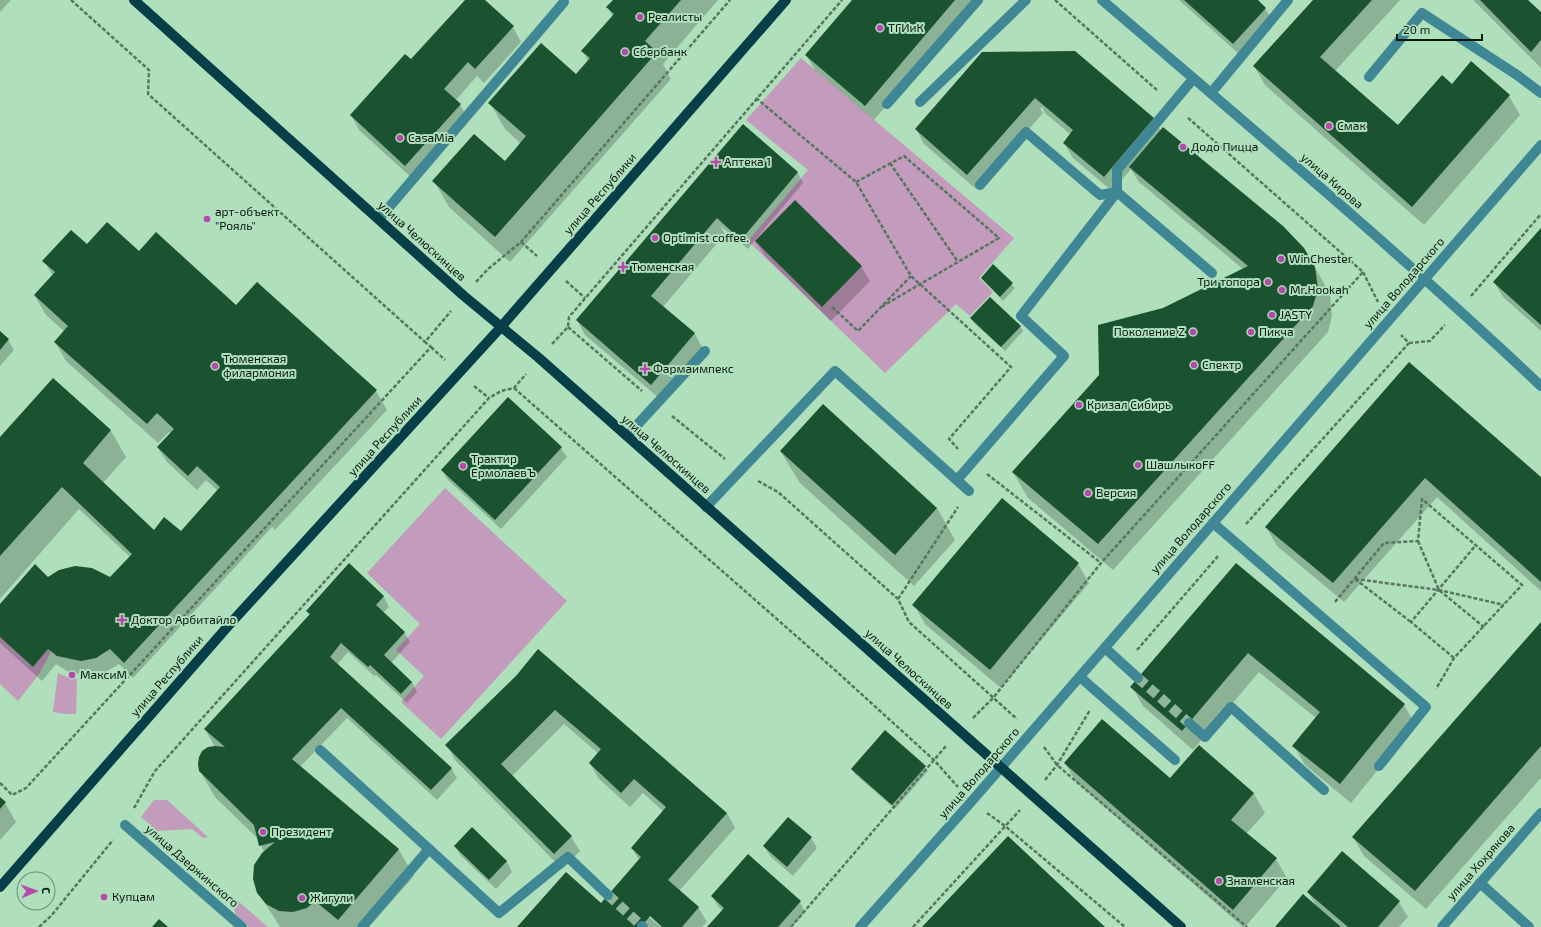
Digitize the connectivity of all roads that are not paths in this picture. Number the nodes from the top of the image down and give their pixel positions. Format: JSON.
{"nodes":[{"id":1,"x":134,"y":0,"type":"edge"},
{"id":2,"x":786,"y":0,"type":"edge"},
{"id":3,"x":978,"y":0,"type":"edge"},
{"id":4,"x":1026,"y":0,"type":"edge"},
{"id":5,"x":1102,"y":0,"type":"edge"},
{"id":6,"x":1288,"y":0,"type":"edge"},
{"id":7,"x":564,"y":2,"type":"dead end"},
{"id":8,"x":1369,"y":77,"type":"dead end"},
{"id":9,"x":1193,"y":79,"type":"junction"},
{"id":10,"x":1541,"y":93,"type":"edge"},
{"id":11,"x":1210,"y":94,"type":"junction"},
{"id":12,"x":920,"y":102,"type":"dead end"},
{"id":13,"x":887,"y":104,"type":"dead end"},
{"id":14,"x":1541,"y":145,"type":"edge"},
{"id":15,"x":980,"y":185,"type":"dead end"},
{"id":16,"x":1117,"y":192,"type":"junction"},
{"id":17,"x":379,"y":219,"type":"junction"},
{"id":18,"x":1212,"y":273,"type":"dead end"},
{"id":19,"x":1425,"y":279,"type":"junction"},
{"id":20,"x":502,"y":328,"type":"junction"},
{"id":21,"x":704,"y":350,"type":"dead end"},
{"id":22,"x":1541,"y":386,"type":"edge"},
{"id":23,"x":626,"y":436,"type":"junction"},
{"id":24,"x":957,"y":480,"type":"junction"},
{"id":25,"x":969,"y":491,"type":"road end"},
{"id":26,"x":706,"y":507,"type":"junction"},
{"id":27,"x":1213,"y":523,"type":"junction"},
{"id":28,"x":1105,"y":648,"type":"junction"},
{"id":29,"x":1080,"y":677,"type":"junction"},
{"id":30,"x":1138,"y":678,"type":"tunnel mouth"},
{"id":31,"x":1189,"y":723,"type":"tunnel mouth"},
{"id":32,"x":320,"y":750,"type":"dead end"},
{"id":33,"x":1175,"y":760,"type":"dead end"},
{"id":34,"x":1379,"y":766,"type":"dead end"},
{"id":35,"x":1000,"y":768,"type":"junction"},
{"id":36,"x":1324,"y":790,"type":"dead end"},
{"id":37,"x":1541,"y":813,"type":"edge"},
{"id":38,"x":125,"y":825,"type":"road end"},
{"id":39,"x":429,"y":849,"type":"junction"},
{"id":40,"x":1480,"y":883,"type":"junction"},
{"id":41,"x":0,"y":887,"type":"edge"},
{"id":42,"x":608,"y":895,"type":"tunnel mouth"},
{"id":43,"x":242,"y":927,"type":"edge"},
{"id":44,"x":362,"y":927,"type":"edge"},
{"id":45,"x":860,"y":927,"type":"edge"},
{"id":46,"x":1181,"y":927,"type":"edge"},
{"id":47,"x":1442,"y":927,"type":"edge"},
{"id":48,"x":1528,"y":927,"type":"edge"}],
"edges":[{"from":1,"to":17,"type":"main road","name":"улица Челюскинцев"},
{"from":2,"to":20,"type":"main road","name":"улица Республики"},
{"from":3,"to":13,"type":"street"},
{"from":4,"to":12,"type":"street"},
{"from":5,"to":9,"type":"street","name":"улица Кирова"},
{"from":6,"to":11,"type":"street"},
{"from":7,"to":17,"type":"street"},
{"from":8,"to":10,"type":"street"},
{"from":9,"to":11,"type":"street","name":"улица Кирова"},
{"from":9,"to":16,"type":"street"},
{"from":11,"to":19,"type":"street","name":"улица Кирова"},
{"from":14,"to":19,"type":"street","name":"улица Володарского"},
{"from":15,"to":16,"type":"street"},
{"from":16,"to":18,"type":"street"},
{"from":16,"to":24,"type":"street"},
{"from":17,"to":20,"type":"main road","name":"улица Челюскинцев"},
{"from":19,"to":22,"type":"street","name":"улица Кирова"},
{"from":19,"to":27,"type":"street","name":"улица Володарского"},
{"from":20,"to":23,"type":"main road","name":"улица Челюскинцев"},
{"from":20,"to":41,"type":"main road","name":"улица Республики"},
{"from":21,"to":23,"type":"street"},
{"from":23,"to":26,"type":"main road","name":"улица Челюскинцев"},
{"from":24,"to":25,"type":"street"},
{"from":24,"to":26,"type":"street"},
{"from":26,"to":35,"type":"main road","name":"улица Челюскинцев"},
{"from":27,"to":28,"type":"street","name":"улица Володарского"},
{"from":27,"to":34,"type":"street"},
{"from":28,"to":29,"type":"street","name":"улица Володарского"},
{"from":28,"to":30,"type":"street"},
{"from":29,"to":33,"type":"street"},
{"from":29,"to":35,"type":"street","name":"улица Володарского"},
{"from":31,"to":36,"type":"street"},
{"from":32,"to":39,"type":"street"},
{"from":35,"to":45,"type":"street","name":"улица Володарского"},
{"from":35,"to":46,"type":"main road","name":"улица Челюскинцев"},
{"from":37,"to":40,"type":"street","name":"улица Хохрякова"},
{"from":38,"to":43,"type":"street","name":"улица Дзержинского"},
{"from":39,"to":42,"type":"street"},
{"from":39,"to":44,"type":"street"},
{"from":40,"to":47,"type":"street","name":"улица Хохрякова"},
{"from":40,"to":48,"type":"street"}]}
